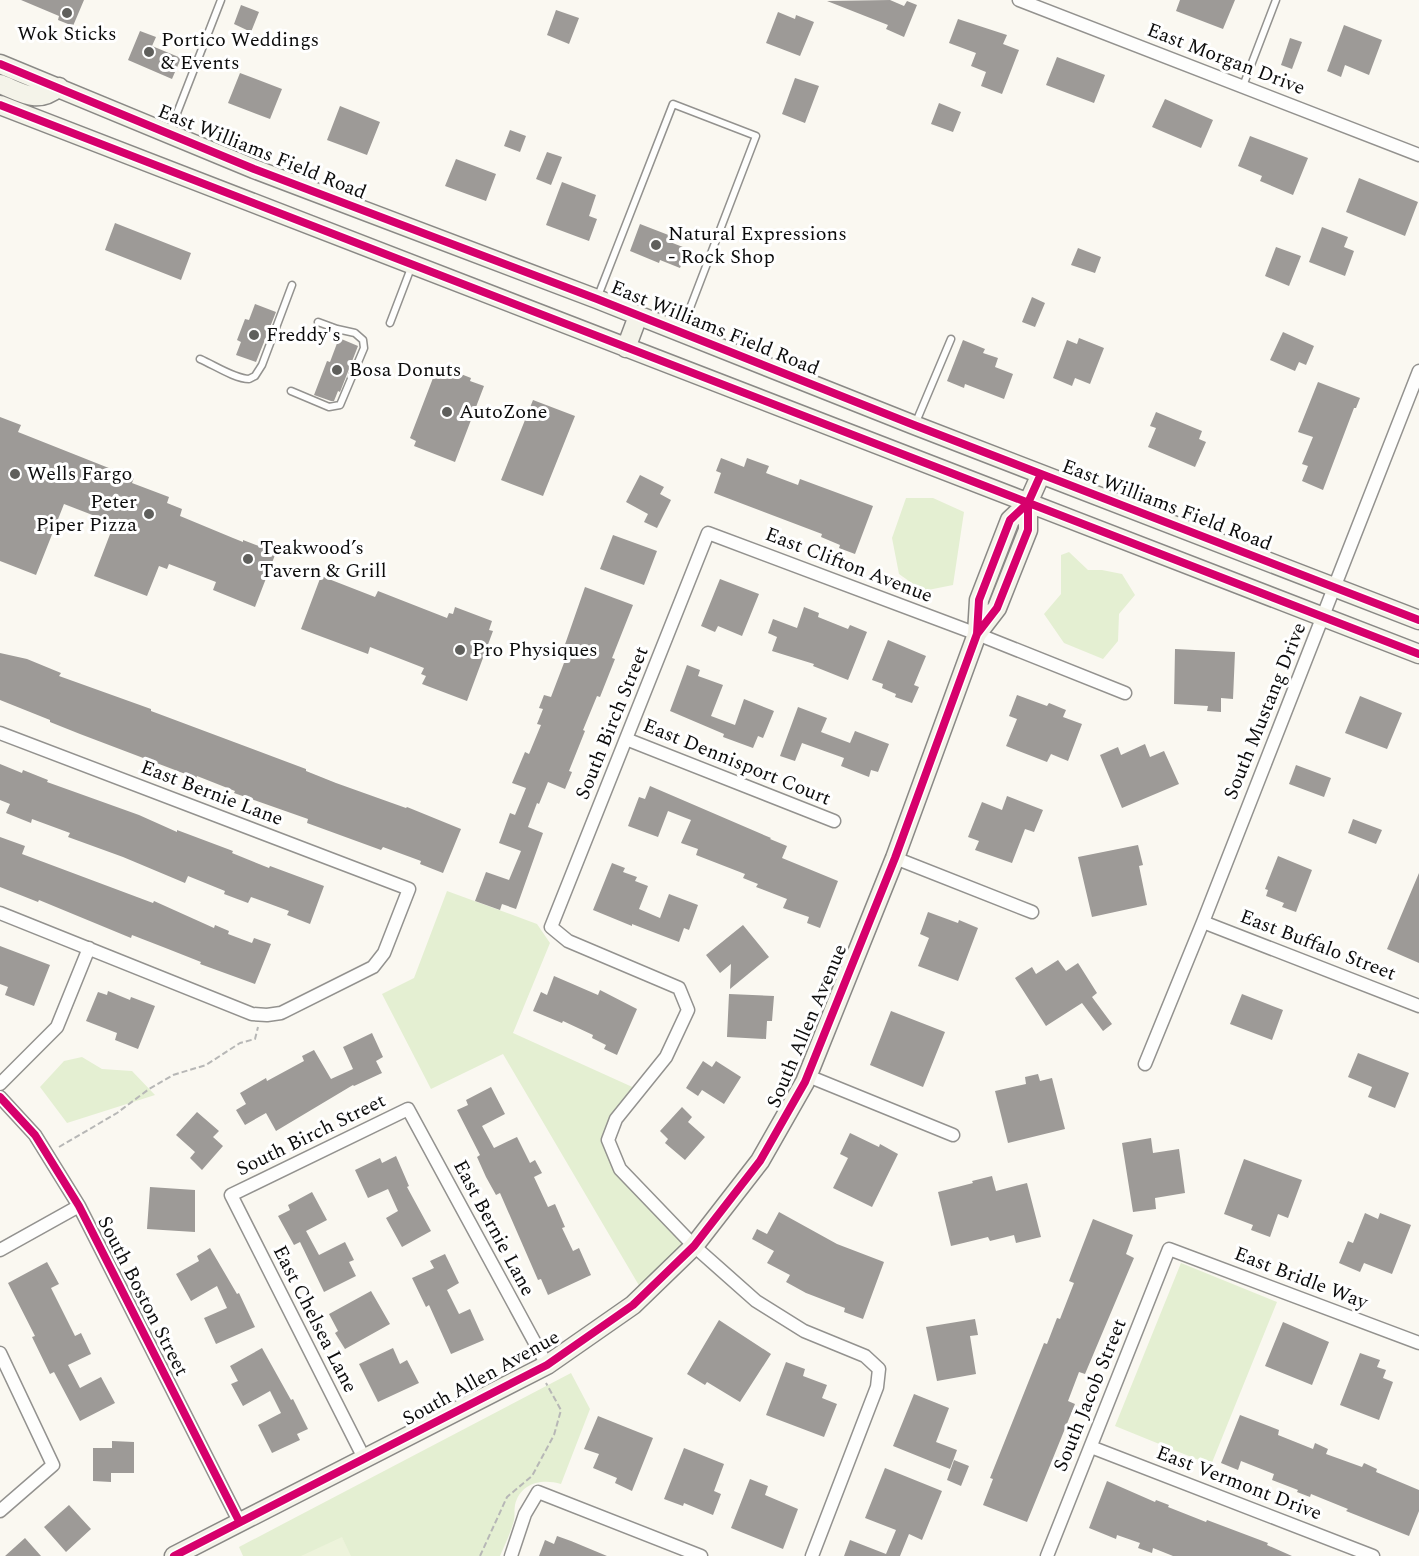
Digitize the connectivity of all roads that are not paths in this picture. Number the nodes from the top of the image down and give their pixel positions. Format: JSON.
{"nodes":[{"id":1,"x":221,"y":0,"type":"edge"},
{"id":2,"x":1019,"y":0,"type":"edge"},
{"id":3,"x":1276,"y":0,"type":"edge"},
{"id":4,"x":0,"y":64,"type":"edge"},
{"id":5,"x":0,"y":84,"type":"edge"},
{"id":6,"x":59,"y":87,"type":"junction"},
{"id":7,"x":1243,"y":87,"type":"junction"},
{"id":8,"x":0,"y":105,"type":"edge"},
{"id":9,"x":169,"y":134,"type":"junction"},
{"id":10,"x":1419,"y":155,"type":"edge"},
{"id":11,"x":254,"y":169,"type":"junction"},
{"id":12,"x":241,"y":199,"type":"junction"},
{"id":13,"x":412,"y":265,"type":"junction"},
{"id":14,"x":292,"y":285,"type":"dead end"},
{"id":15,"x":597,"y":299,"type":"junction"},
{"id":16,"x":638,"y":316,"type":"junction"},
{"id":17,"x":318,"y":322,"type":"dead end"},
{"id":18,"x":390,"y":324,"type":"dead end"},
{"id":19,"x":680,"y":333,"type":"junction"},
{"id":20,"x":951,"y":339,"type":"dead end"},
{"id":21,"x":626,"y":348,"type":"junction"},
{"id":22,"x":200,"y":359,"type":"dead end"},
{"id":23,"x":1419,"y":371,"type":"edge"},
{"id":24,"x":291,"y":391,"type":"dead end"},
{"id":25,"x":914,"y":425,"type":"junction"},
{"id":26,"x":1041,"y":474,"type":"junction"},
{"id":27,"x":1028,"y":503,"type":"junction"},
{"id":28,"x":708,"y":533,"type":"joint"},
{"id":29,"x":1335,"y":587,"type":"junction"},
{"id":30,"x":1323,"y":617,"type":"junction"},
{"id":31,"x":1419,"y":620,"type":"edge"},
{"id":32,"x":976,"y":634,"type":"junction"},
{"id":33,"x":1419,"y":654,"type":"edge"},
{"id":34,"x":1125,"y":693,"type":"dead end"},
{"id":35,"x":0,"y":733,"type":"edge"},
{"id":36,"x":626,"y":739,"type":"junction"},
{"id":37,"x":834,"y":821,"type":"dead end"},
{"id":38,"x":895,"y":858,"type":"junction"},
{"id":39,"x":1032,"y":912,"type":"dead end"},
{"id":40,"x":0,"y":913,"type":"edge"},
{"id":41,"x":1203,"y":922,"type":"junction"},
{"id":42,"x":89,"y":948,"type":"junction"},
{"id":43,"x":1419,"y":1005,"type":"edge"},
{"id":44,"x":1145,"y":1064,"type":"dead end"},
{"id":45,"x":808,"y":1076,"type":"junction"},
{"id":46,"x":0,"y":1084,"type":"edge"},
{"id":47,"x":0,"y":1097,"type":"edge"},
{"id":48,"x":408,"y":1109,"type":"joint"},
{"id":49,"x":953,"y":1135,"type":"dead end"},
{"id":50,"x":231,"y":1196,"type":"joint"},
{"id":51,"x":79,"y":1206,"type":"junction"},
{"id":52,"x":694,"y":1246,"type":"junction"},
{"id":53,"x":1169,"y":1249,"type":"joint"},
{"id":54,"x":0,"y":1250,"type":"edge"},
{"id":55,"x":1419,"y":1343,"type":"edge"},
{"id":56,"x":0,"y":1353,"type":"edge"},
{"id":57,"x":543,"y":1367,"type":"junction"},
{"id":58,"x":1091,"y":1447,"type":"junction"},
{"id":59,"x":365,"y":1460,"type":"junction"},
{"id":60,"x":0,"y":1511,"type":"edge"},
{"id":61,"x":239,"y":1521,"type":"junction"},
{"id":62,"x":174,"y":1556,"type":"edge"},
{"id":63,"x":511,"y":1556,"type":"edge"},
{"id":64,"x":701,"y":1556,"type":"edge"},
{"id":65,"x":812,"y":1556,"type":"edge"},
{"id":66,"x":1047,"y":1556,"type":"edge"},
{"id":67,"x":1373,"y":1556,"type":"edge"}],
"edges":[{"from":1,"to":9,"type":"lane"},
{"from":2,"to":7,"type":"street","name":"East Morgan Drive"},
{"from":3,"to":7,"type":"lane"},
{"from":4,"to":6,"type":"main road","name":"East Williams Field Road"},
{"from":5,"to":6,"type":"main road"},
{"from":6,"to":9,"type":"main road","name":"East Williams Field Road"},
{"from":7,"to":10,"type":"street","name":"East Morgan Drive"},
{"from":8,"to":12,"type":"main road"},
{"from":9,"to":11,"type":"main road","name":"East Williams Field Road"},
{"from":11,"to":12,"type":"main road"},
{"from":11,"to":15,"type":"main road","name":"East Williams Field Road"},
{"from":12,"to":13,"type":"main road"},
{"from":13,"to":18,"type":"lane"},
{"from":13,"to":21,"type":"main road"},
{"from":14,"to":22,"type":"lane"},
{"from":15,"to":16,"type":"main road","name":"East Williams Field Road"},
{"from":15,"to":19,"type":"lane"},
{"from":16,"to":19,"type":"main road","name":"East Williams Field Road"},
{"from":16,"to":21,"type":"main road"},
{"from":17,"to":24,"type":"lane"},
{"from":19,"to":25,"type":"main road","name":"East Williams Field Road"},
{"from":20,"to":25,"type":"lane"},
{"from":21,"to":27,"type":"main road"},
{"from":23,"to":29,"type":"street","name":"South Mustang Drive"},
{"from":25,"to":26,"type":"main road","name":"East Williams Field Road"},
{"from":26,"to":27,"type":"main road","name":"South Allen Avenue"},
{"from":26,"to":29,"type":"main road","name":"East Williams Field Road"},
{"from":27,"to":30,"type":"main road"},
{"from":27,"to":32,"type":"main road","name":"South Allen Avenue"},
{"from":28,"to":32,"type":"street","name":"East Clifton Avenue"},
{"from":28,"to":36,"type":"street","name":"South Birch Street"},
{"from":29,"to":30,"type":"street","name":"South Mustang Drive"},
{"from":29,"to":31,"type":"main road","name":"East Williams Field Road"},
{"from":30,"to":33,"type":"main road"},
{"from":30,"to":41,"type":"street","name":"South Mustang Drive"},
{"from":32,"to":34,"type":"street","name":"East Clifton Avenue"},
{"from":32,"to":38,"type":"main road","name":"South Allen Avenue"},
{"from":35,"to":42,"type":"street","name":"East Bernie Lane"},
{"from":36,"to":37,"type":"street","name":"East Dennisport Court"},
{"from":36,"to":52,"type":"street","name":"South Birch Street"},
{"from":38,"to":39,"type":"street"},
{"from":38,"to":45,"type":"main road","name":"South Allen Avenue"},
{"from":40,"to":42,"type":"street"},
{"from":41,"to":43,"type":"street","name":"East Buffalo Street"},
{"from":41,"to":44,"type":"street","name":"South Mustang Drive"},
{"from":42,"to":46,"type":"street"},
{"from":45,"to":49,"type":"street"},
{"from":45,"to":52,"type":"main road","name":"South Allen Avenue"},
{"from":47,"to":51,"type":"street","name":"South Boston Street"},
{"from":48,"to":50,"type":"street","name":"South Birch Street"},
{"from":48,"to":57,"type":"street","name":"East Bernie Lane"},
{"from":50,"to":59,"type":"street","name":"East Chelsea Lane"},
{"from":51,"to":54,"type":"street"},
{"from":51,"to":61,"type":"street","name":"South Boston Street"},
{"from":52,"to":57,"type":"main road","name":"South Allen Avenue"},
{"from":52,"to":65,"type":"street"},
{"from":53,"to":55,"type":"street","name":"East Bridle Way"},
{"from":53,"to":58,"type":"street","name":"South Jacob Street"},
{"from":56,"to":60,"type":"street"},
{"from":57,"to":59,"type":"main road","name":"South Allen Avenue"},
{"from":58,"to":66,"type":"street","name":"South Jacob Street"},
{"from":58,"to":67,"type":"street","name":"East Vermont Drive"},
{"from":59,"to":61,"type":"main road","name":"South Allen Avenue"},
{"from":61,"to":62,"type":"main road","name":"South Allen Avenue"},
{"from":63,"to":64,"type":"street"}]}
